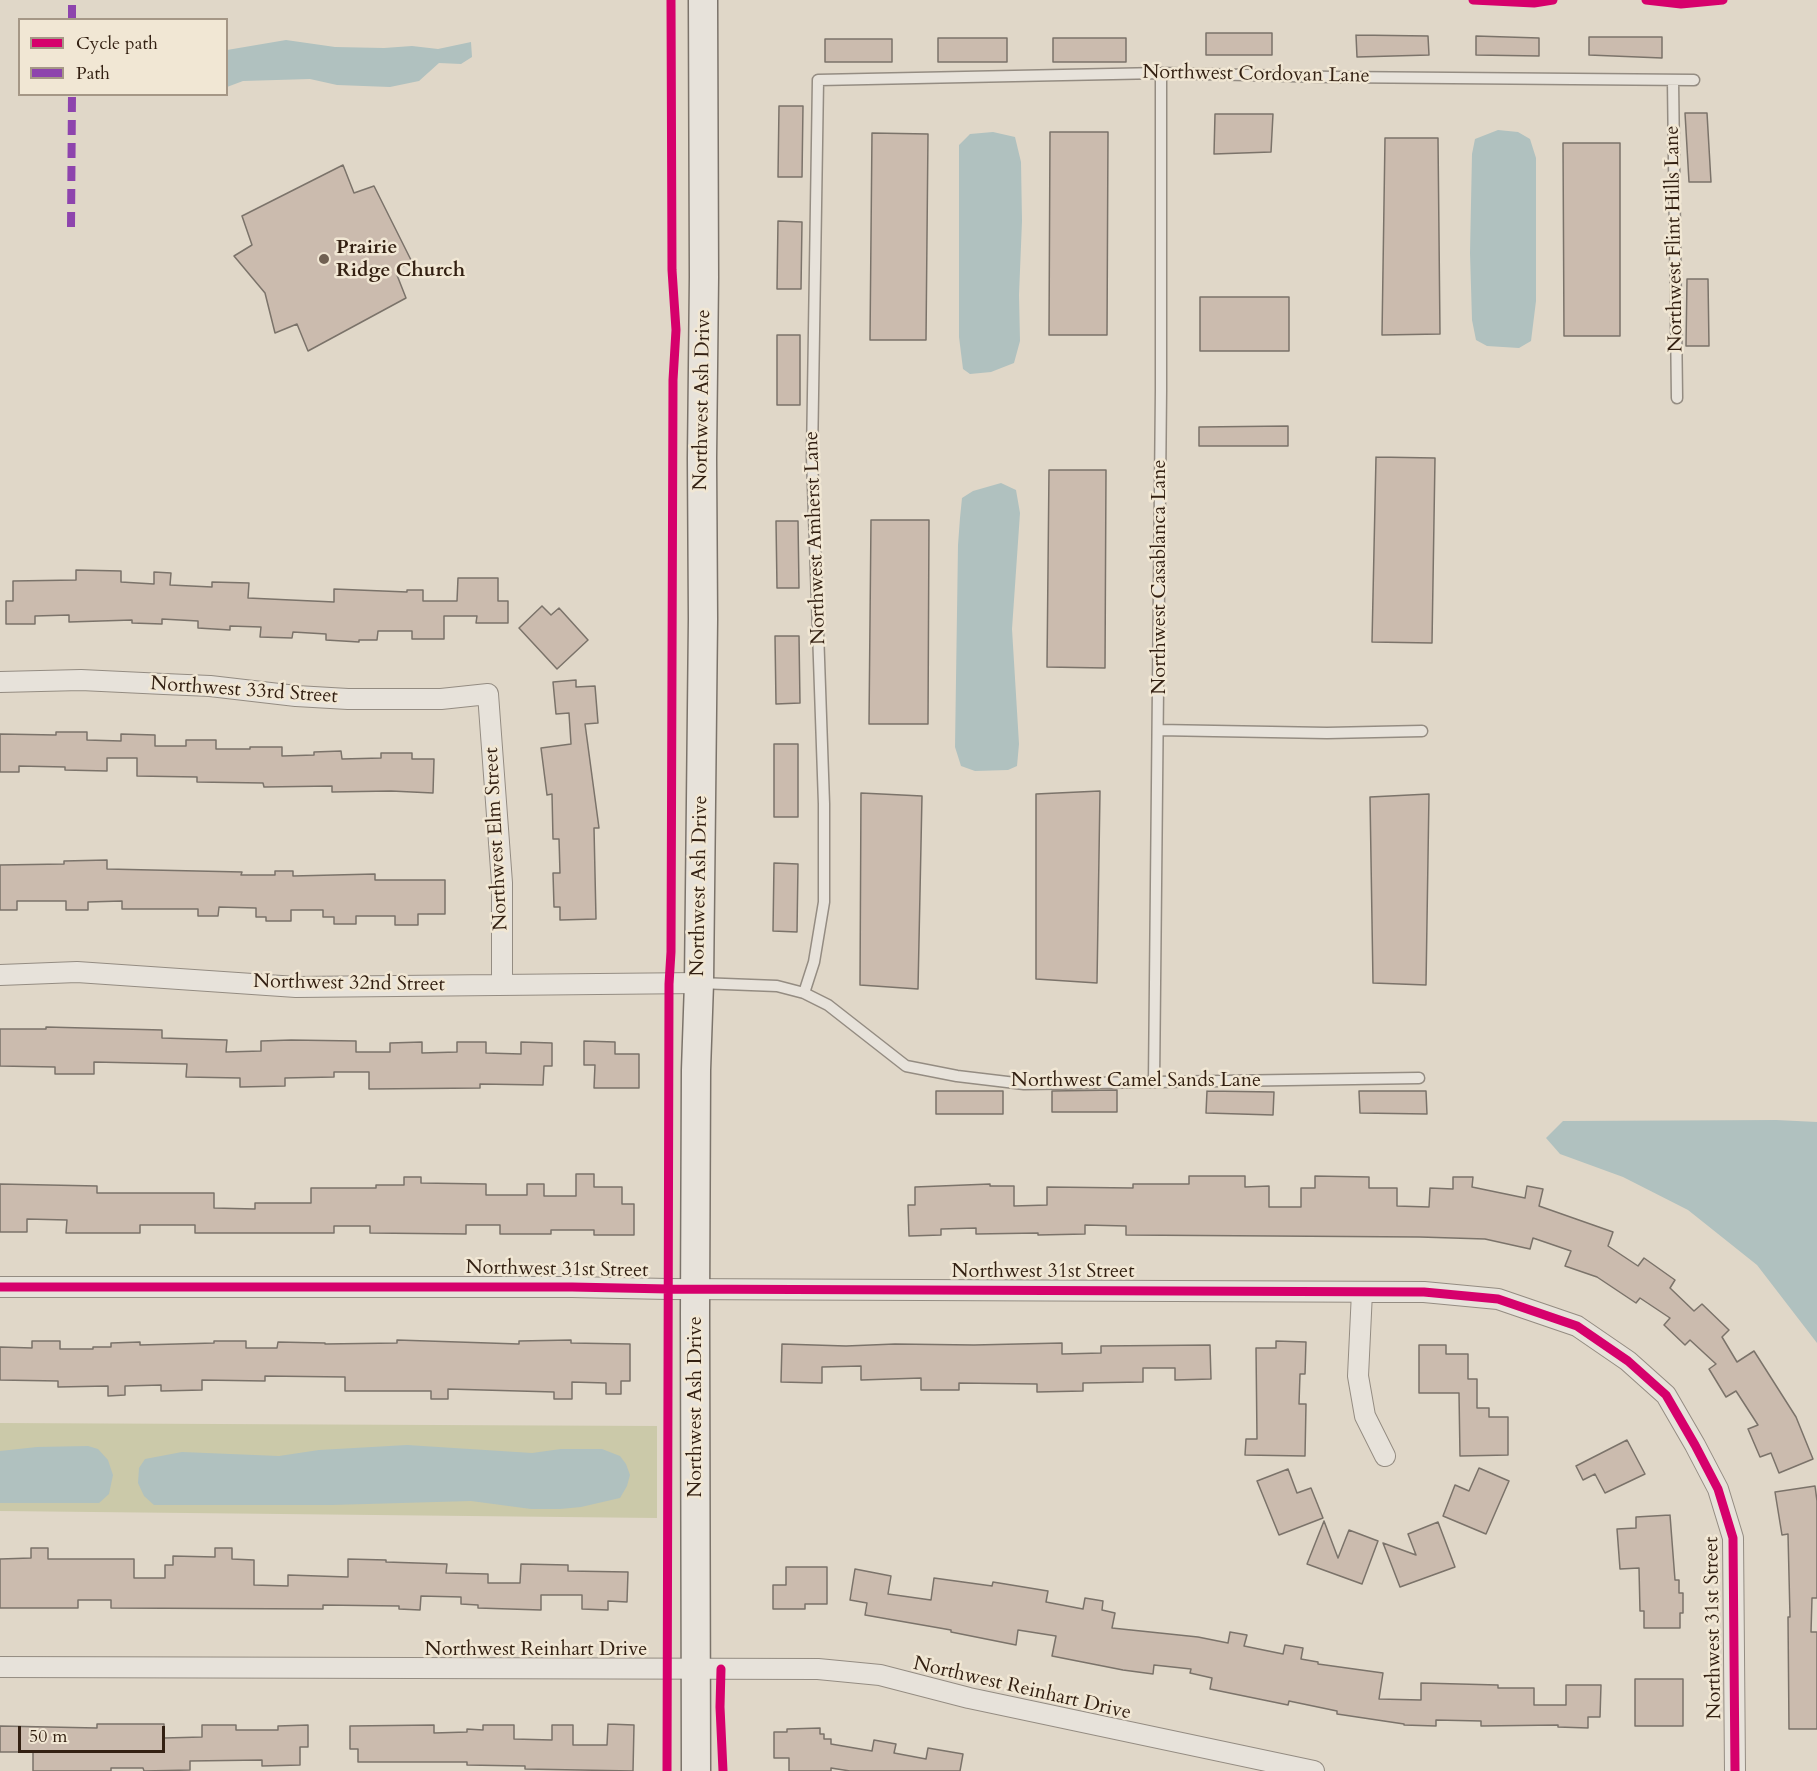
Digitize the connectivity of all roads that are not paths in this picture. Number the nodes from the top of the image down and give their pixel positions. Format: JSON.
{"nodes":[{"id":1,"x":703,"y":0,"type":"edge"},
{"id":2,"x":1161,"y":73,"type":"junction"},
{"id":3,"x":818,"y":80,"type":"joint"},
{"id":4,"x":1673,"y":80,"type":"junction"},
{"id":5,"x":1694,"y":80,"type":"dead end"},
{"id":6,"x":1677,"y":398,"type":"dead end"},
{"id":7,"x":0,"y":682,"type":"edge"},
{"id":8,"x":488,"y":694,"type":"joint"},
{"id":9,"x":1158,"y":729,"type":"junction"},
{"id":10,"x":1422,"y":732,"type":"dead end"},
{"id":11,"x":0,"y":975,"type":"edge"},
{"id":12,"x":699,"y":983,"type":"junction"},
{"id":13,"x":502,"y":985,"type":"junction"},
{"id":14,"x":804,"y":993,"type":"junction"},
{"id":15,"x":1419,"y":1078,"type":"dead end"},
{"id":16,"x":1154,"y":1082,"type":"junction"},
{"id":17,"x":0,"y":1287,"type":"edge"},
{"id":18,"x":696,"y":1289,"type":"junction"},
{"id":19,"x":1362,"y":1292,"type":"junction"},
{"id":20,"x":1385,"y":1456,"type":"dead end"},
{"id":21,"x":0,"y":1667,"type":"edge"},
{"id":22,"x":696,"y":1668,"type":"junction"},
{"id":23,"x":696,"y":1771,"type":"edge"},
{"id":24,"x":1314,"y":1771,"type":"edge"},
{"id":25,"x":1735,"y":1771,"type":"edge"}],
"edges":[{"from":1,"to":12,"type":"street","name":"Northwest Ash Drive"},
{"from":2,"to":3,"type":"lane","name":"Northwest Cordovan Lane"},
{"from":2,"to":4,"type":"lane","name":"Northwest Cordovan Lane"},
{"from":2,"to":9,"type":"lane","name":"Northwest Casablanca Lane"},
{"from":3,"to":14,"type":"lane","name":"Northwest Amherst Lane"},
{"from":4,"to":5,"type":"lane","name":"Northwest Cordovan Lane"},
{"from":4,"to":6,"type":"lane","name":"Northwest Flint Hills Lane"},
{"from":7,"to":8,"type":"street","name":"Northwest 33rd Street"},
{"from":8,"to":13,"type":"street","name":"Northwest Elm Street"},
{"from":9,"to":10,"type":"lane"},
{"from":9,"to":16,"type":"lane","name":"Northwest Casablanca Lane"},
{"from":11,"to":13,"type":"street","name":"Northwest 32nd Street"},
{"from":12,"to":13,"type":"street","name":"Northwest 32nd Street"},
{"from":12,"to":14,"type":"lane","name":"Northwest Camel Sands Lane"},
{"from":12,"to":18,"type":"street","name":"Northwest Ash Drive"},
{"from":14,"to":16,"type":"lane","name":"Northwest Camel Sands Lane"},
{"from":15,"to":16,"type":"lane","name":"Northwest Camel Sands Lane"},
{"from":17,"to":18,"type":"street","name":"Northwest 31st Street"},
{"from":18,"to":19,"type":"street","name":"Northwest 31st Street"},
{"from":18,"to":22,"type":"street","name":"Northwest Ash Drive"},
{"from":19,"to":20,"type":"street"},
{"from":19,"to":25,"type":"street","name":"Northwest 31st Street"},
{"from":21,"to":22,"type":"street","name":"Northwest Reinhart Drive"},
{"from":22,"to":23,"type":"street","name":"Northwest Ash Drive"},
{"from":22,"to":24,"type":"street","name":"Northwest Reinhart Drive"}]}
